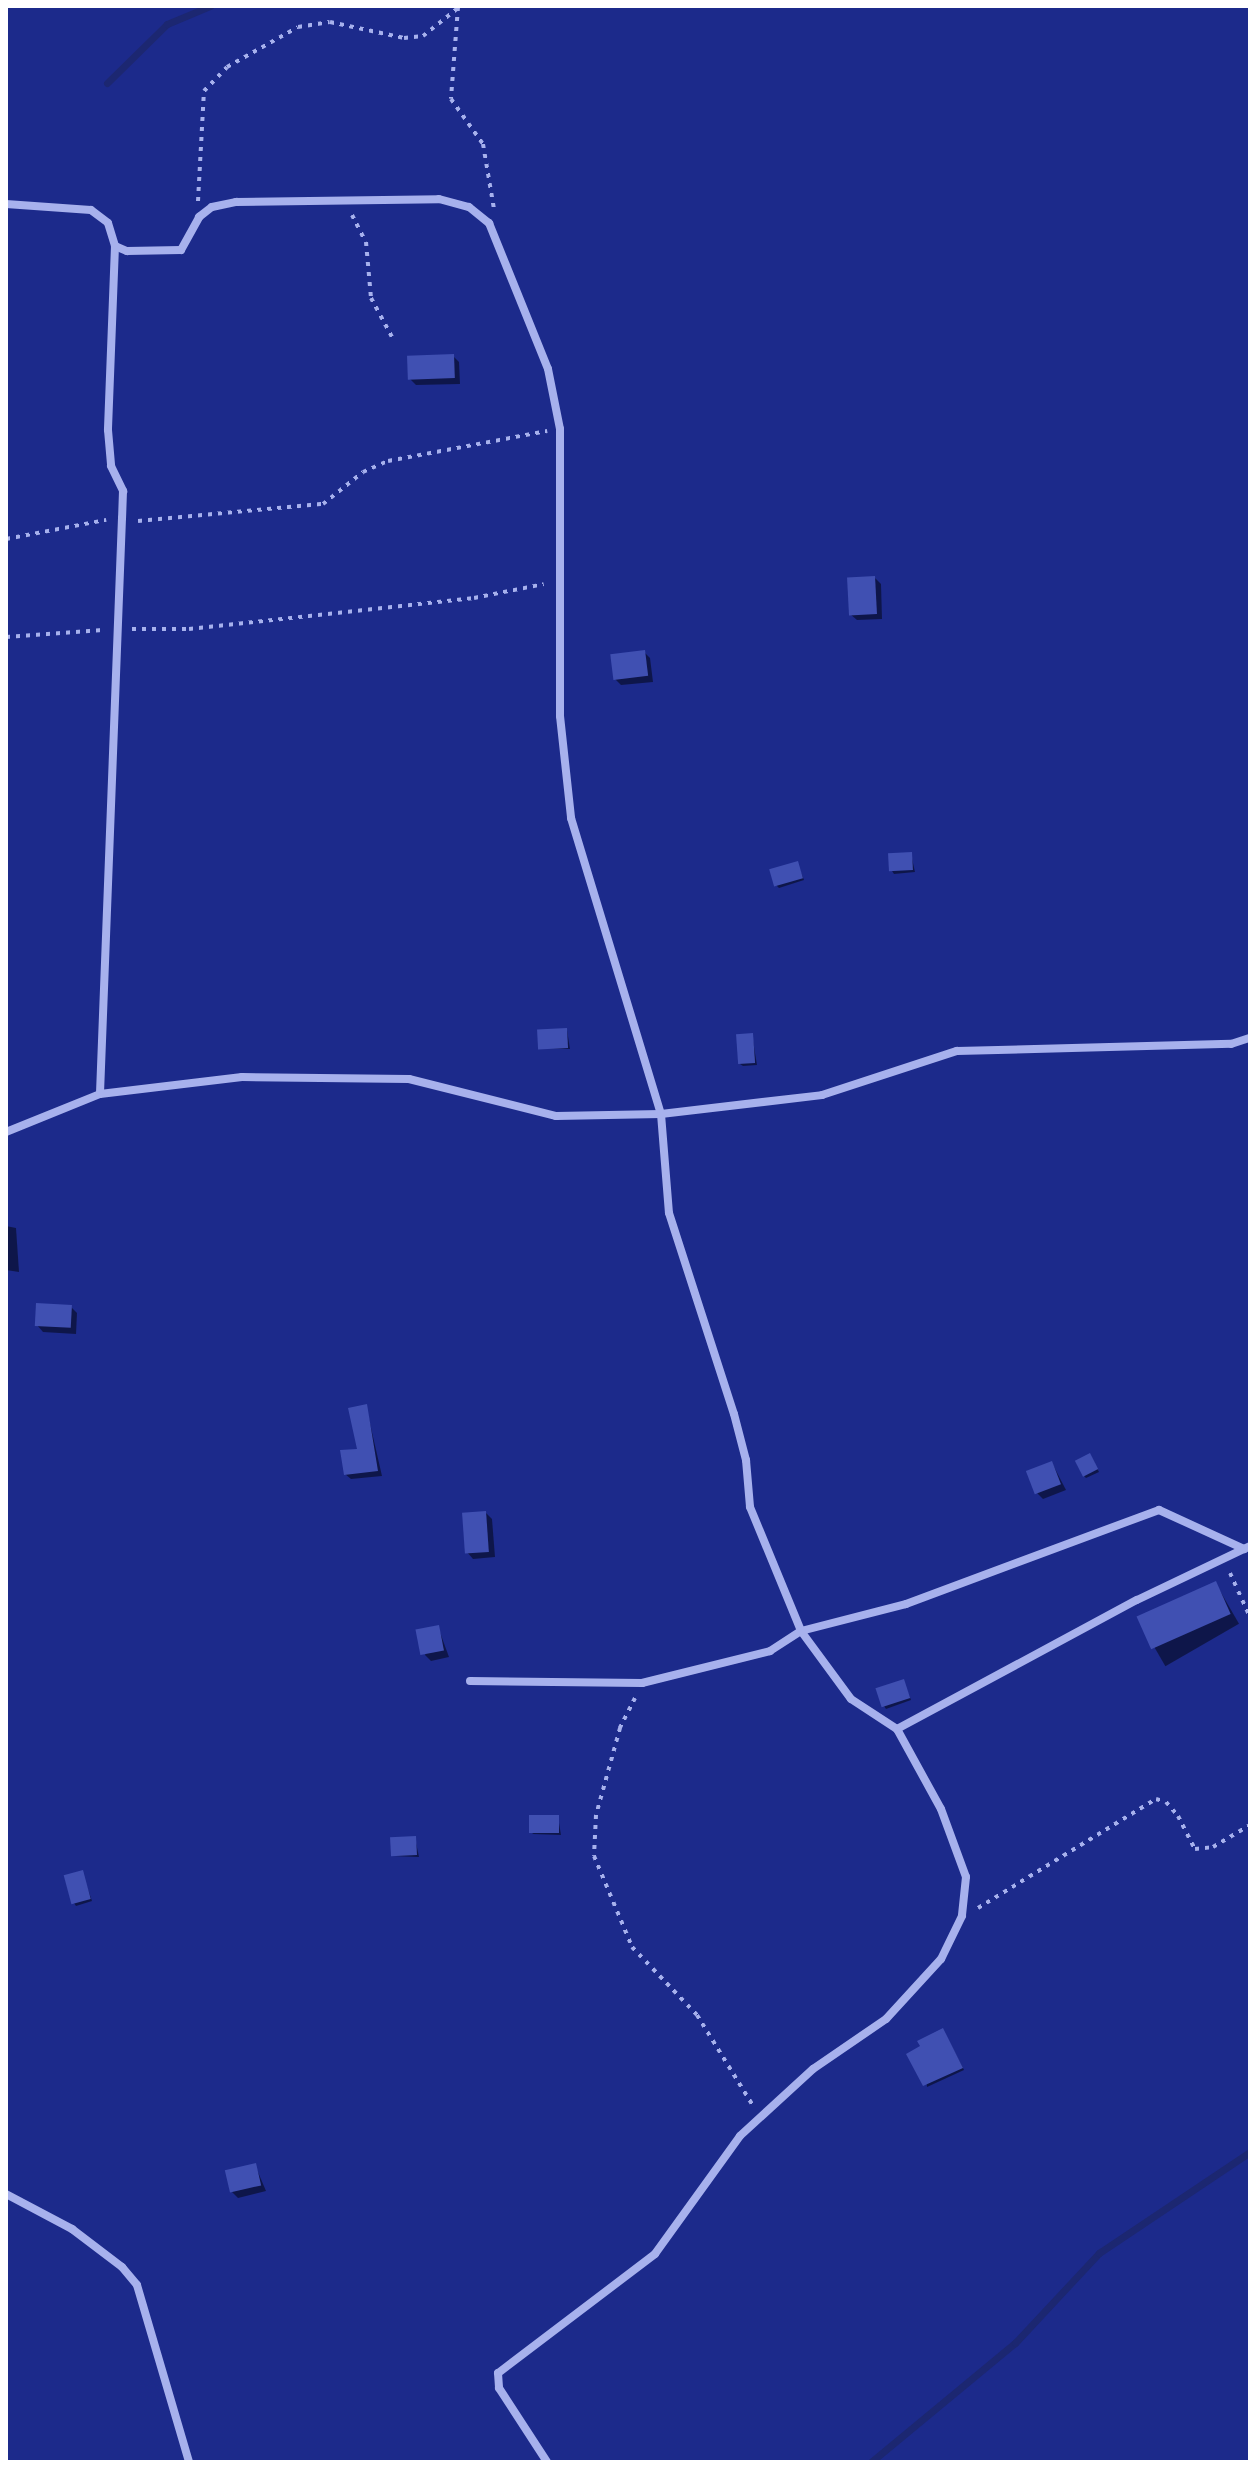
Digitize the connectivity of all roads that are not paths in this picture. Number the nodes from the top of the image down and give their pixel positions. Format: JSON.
{"nodes":[{"id":1,"x":6,"y":204,"type":"edge"},
{"id":2,"x":115,"y":246,"type":"junction"},
{"id":3,"x":1250,"y":1038,"type":"edge"},
{"id":4,"x":100,"y":1094,"type":"junction"},
{"id":5,"x":661,"y":1114,"type":"junction"},
{"id":6,"x":6,"y":1132,"type":"edge"},
{"id":7,"x":1247,"y":1547,"type":"edge"},
{"id":8,"x":801,"y":1631,"type":"junction"},
{"id":9,"x":470,"y":1681,"type":"dead end"},
{"id":10,"x":897,"y":1729,"type":"junction"},
{"id":11,"x":6,"y":2194,"type":"edge"},
{"id":12,"x":189,"y":2462,"type":"edge"},
{"id":13,"x":547,"y":2462,"type":"edge"}],
"edges":[{"from":1,"to":2,"type":"street"},
{"from":2,"to":4,"type":"street"},
{"from":2,"to":5,"type":"street"},
{"from":3,"to":5,"type":"street"},
{"from":4,"to":5,"type":"street"},
{"from":4,"to":6,"type":"street"},
{"from":5,"to":8,"type":"street"},
{"from":7,"to":8,"type":"street"},
{"from":7,"to":10,"type":"street"},
{"from":8,"to":9,"type":"street"},
{"from":8,"to":10,"type":"street"},
{"from":10,"to":13,"type":"street"},
{"from":11,"to":12,"type":"street"}]}
